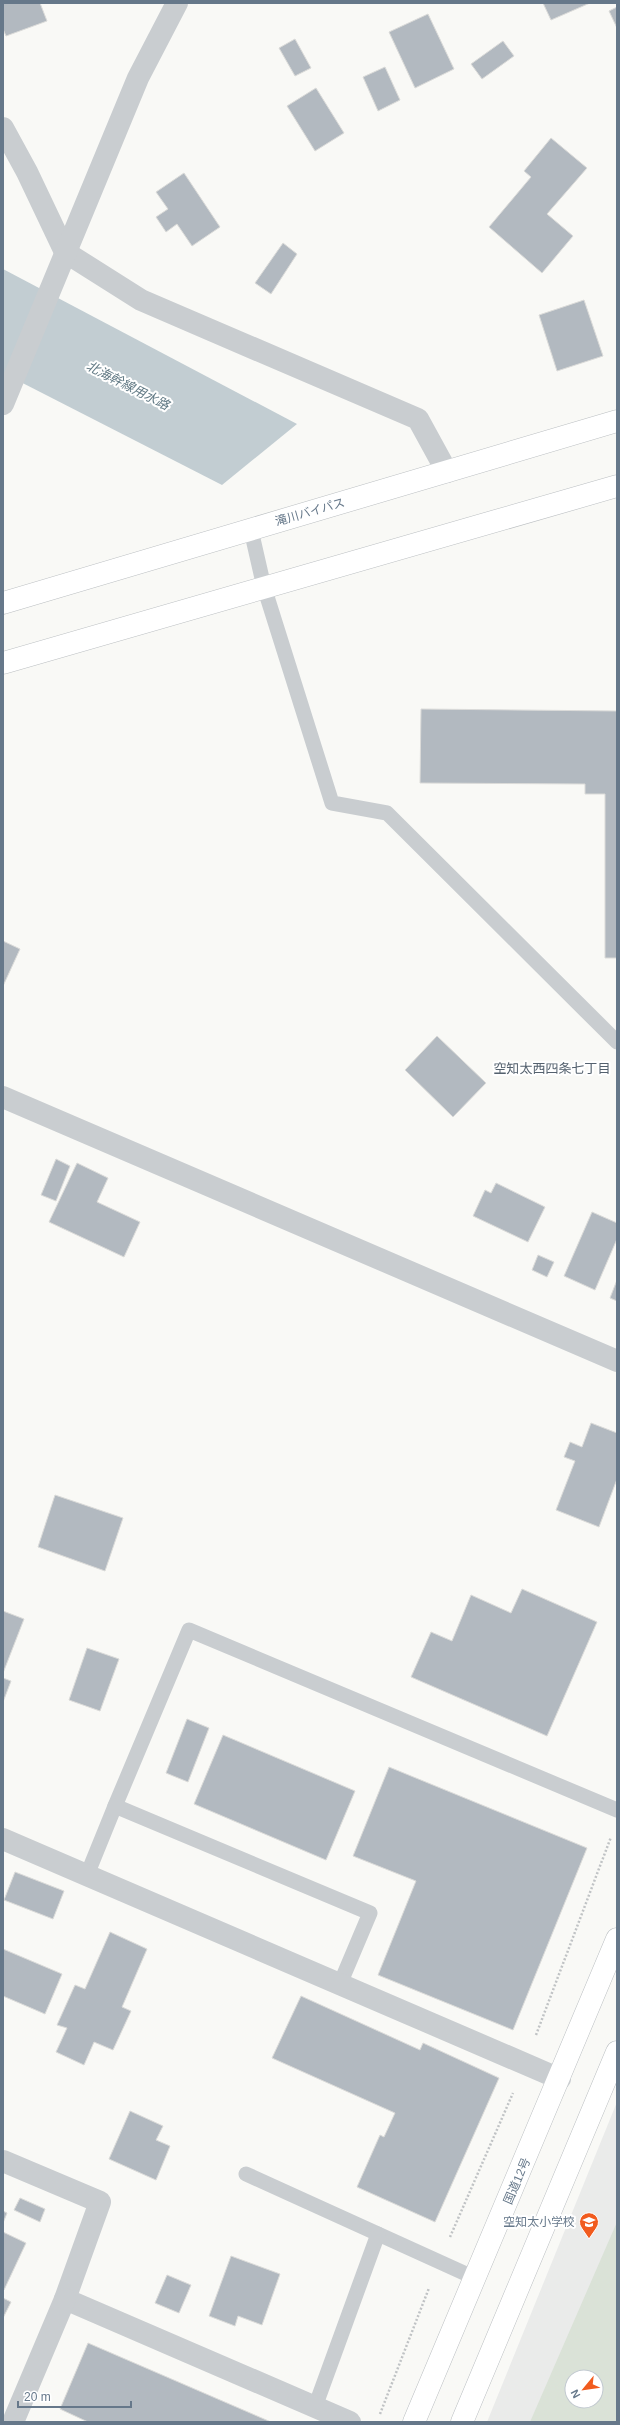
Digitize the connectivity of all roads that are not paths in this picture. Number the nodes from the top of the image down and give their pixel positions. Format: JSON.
{"nodes":[{"id":1,"x":177,"y":3,"type":"edge"},
{"id":2,"x":3,"y":128,"type":"edge"},
{"id":3,"x":65,"y":252,"type":"junction"},
{"id":4,"x":3,"y":404,"type":"edge"},
{"id":5,"x":617,"y":421,"type":"edge"},
{"id":6,"x":447,"y":472,"type":"junction"},
{"id":7,"x":617,"y":486,"type":"edge"},
{"id":8,"x":251,"y":530,"type":"junction"},
{"id":9,"x":264,"y":587,"type":"junction"},
{"id":10,"x":3,"y":603,"type":"edge"},
{"id":11,"x":3,"y":663,"type":"edge"},
{"id":12,"x":617,"y":1042,"type":"edge"},
{"id":13,"x":3,"y":1097,"type":"edge"},
{"id":14,"x":617,"y":1361,"type":"edge"},
{"id":15,"x":116,"y":1806,"type":"junction"},
{"id":16,"x":617,"y":1810,"type":"edge"},
{"id":17,"x":3,"y":1839,"type":"edge"},
{"id":18,"x":87,"y":1875,"type":"junction"},
{"id":19,"x":617,"y":1939,"type":"edge"},
{"id":20,"x":340,"y":1984,"type":"junction"},
{"id":21,"x":617,"y":2052,"type":"edge"},
{"id":22,"x":560,"y":2079,"type":"junction"},
{"id":23,"x":3,"y":2161,"type":"edge"},
{"id":24,"x":246,"y":2174,"type":"dead end"},
{"id":25,"x":378,"y":2234,"type":"junction"},
{"id":26,"x":475,"y":2278,"type":"junction"},
{"id":27,"x":65,"y":2299,"type":"junction"},
{"id":28,"x":315,"y":2407,"type":"junction"},
{"id":29,"x":14,"y":2422,"type":"edge"},
{"id":30,"x":350,"y":2422,"type":"edge"},
{"id":31,"x":414,"y":2422,"type":"edge"},
{"id":32,"x":462,"y":2422,"type":"edge"}],
"edges":[{"from":1,"to":3,"type":"street"},
{"from":2,"to":3,"type":"street"},
{"from":3,"to":4,"type":"street"},
{"from":3,"to":6,"type":"street"},
{"from":5,"to":6,"type":"highway","name":"滝川バイパス"},
{"from":6,"to":8,"type":"highway","name":"滝川バイパス"},
{"from":7,"to":9,"type":"highway"},
{"from":8,"to":9,"type":"lane"},
{"from":8,"to":10,"type":"highway","name":"滝川バイパス"},
{"from":9,"to":11,"type":"highway"},
{"from":9,"to":12,"type":"lane"},
{"from":13,"to":14,"type":"street"},
{"from":15,"to":16,"type":"lane"},
{"from":15,"to":18,"type":"lane"},
{"from":15,"to":20,"type":"lane"},
{"from":17,"to":18,"type":"street"},
{"from":18,"to":20,"type":"street"},
{"from":19,"to":22,"type":"highway","name":"国道12号"},
{"from":20,"to":22,"type":"street"},
{"from":21,"to":32,"type":"highway"},
{"from":22,"to":26,"type":"highway","name":"国道12号"},
{"from":23,"to":27,"type":"street"},
{"from":24,"to":25,"type":"lane"},
{"from":25,"to":26,"type":"lane"},
{"from":25,"to":28,"type":"lane"},
{"from":26,"to":31,"type":"highway","name":"国道12号"},
{"from":27,"to":28,"type":"street"},
{"from":27,"to":29,"type":"street"},
{"from":28,"to":30,"type":"street"}]}
